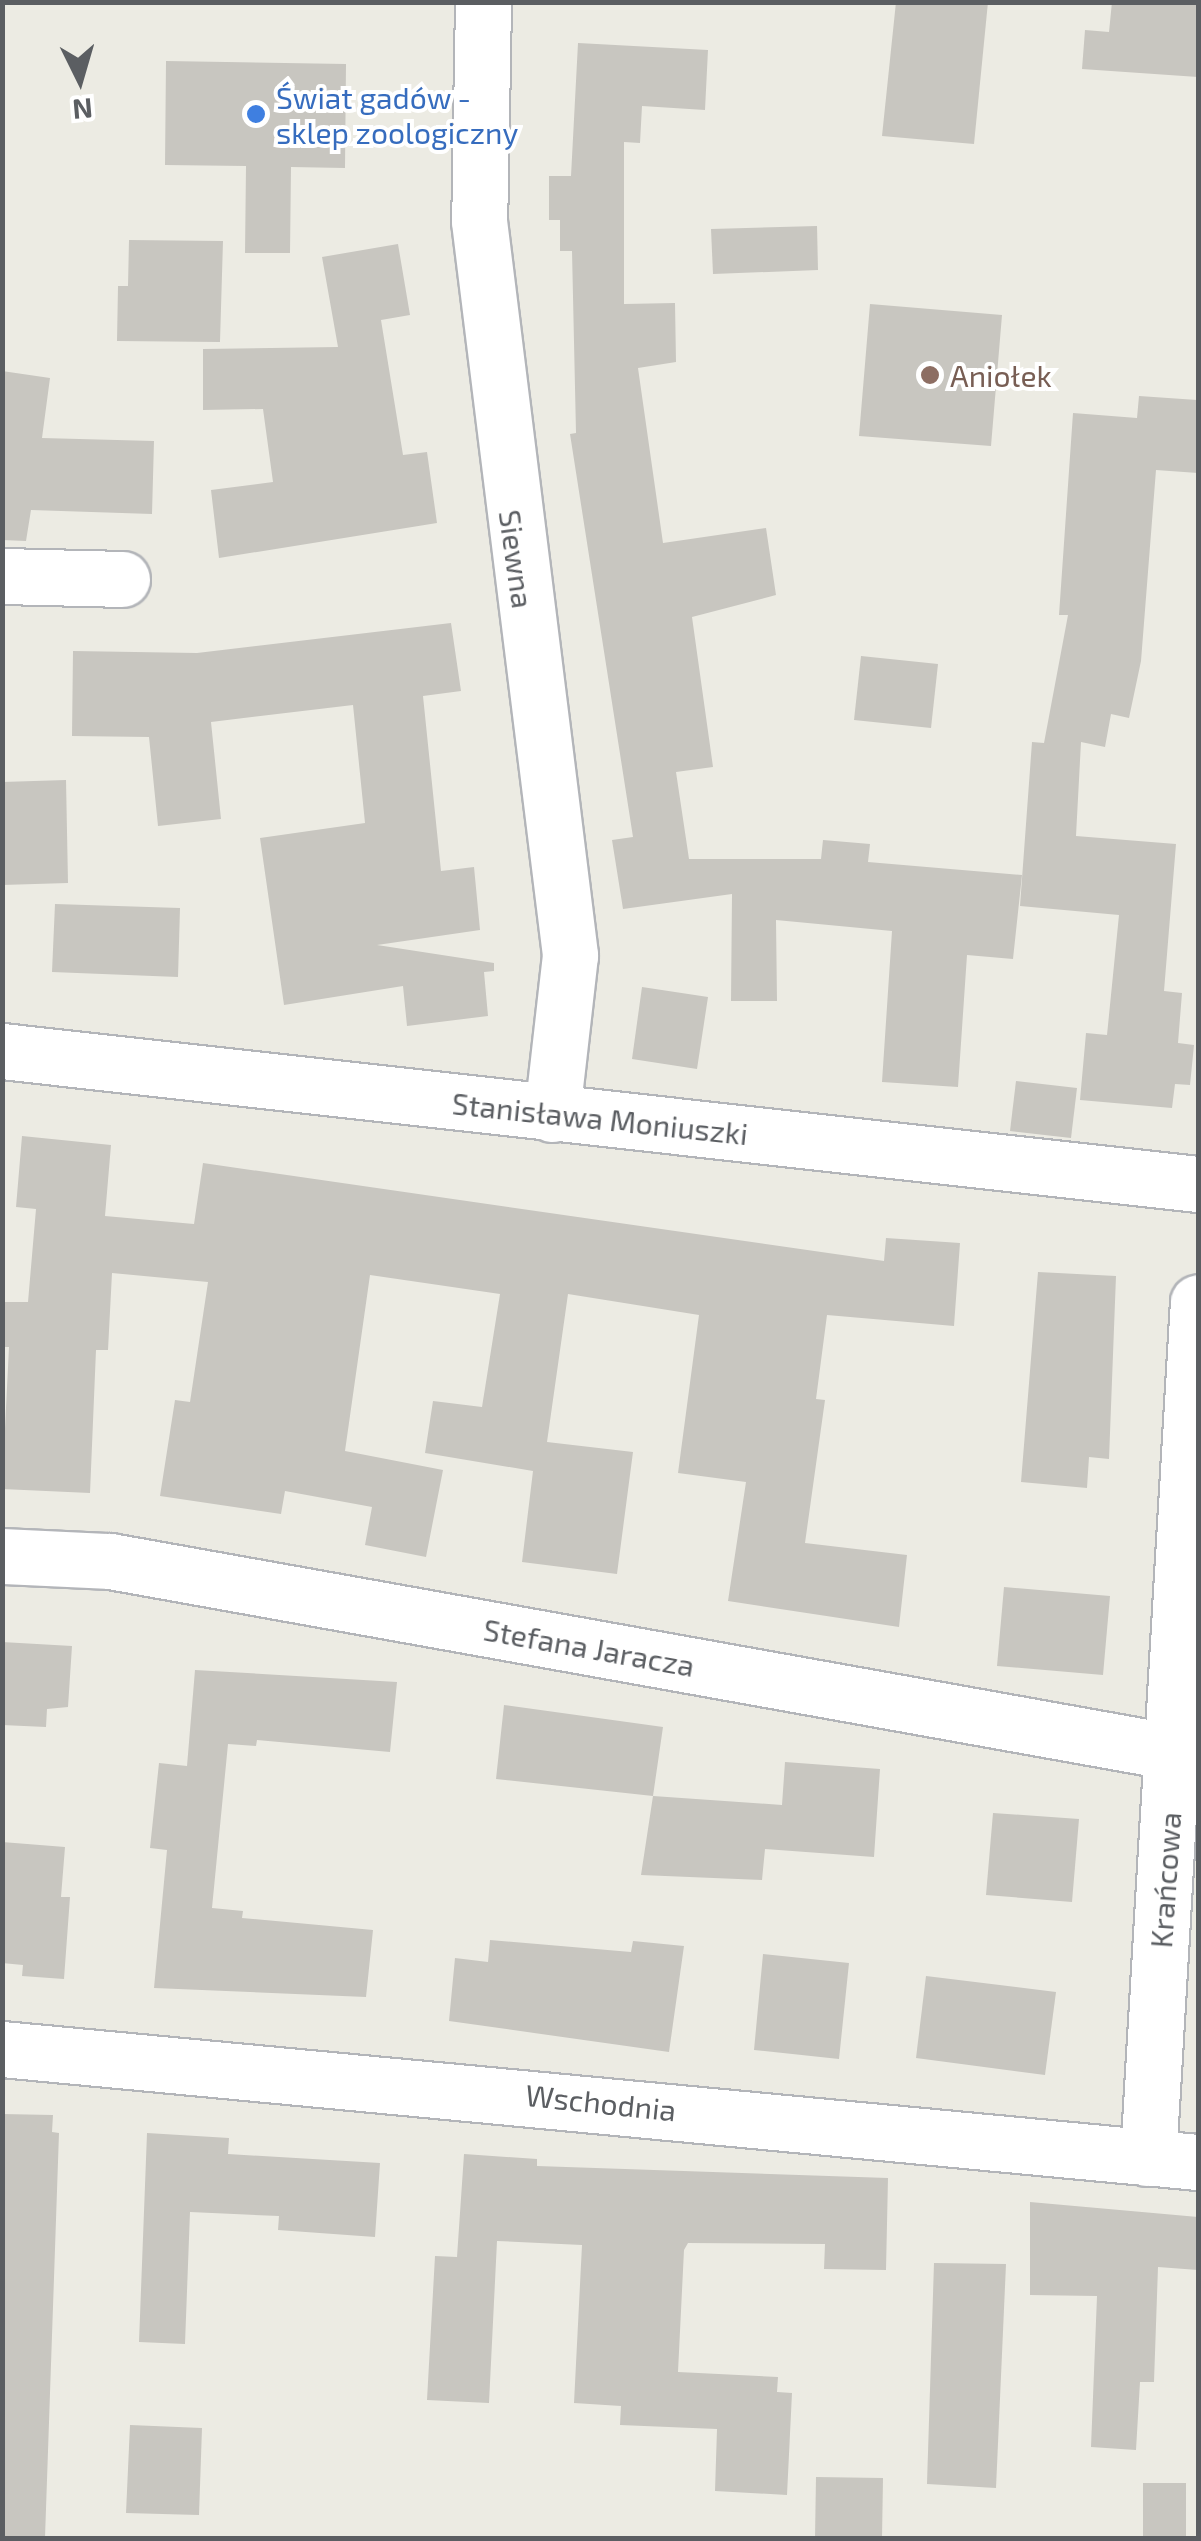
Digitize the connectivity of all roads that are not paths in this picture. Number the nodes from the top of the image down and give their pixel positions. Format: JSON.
{"nodes":[{"id":1,"x":484,"y":2,"type":"edge"},
{"id":2,"x":2,"y":576,"type":"edge"},
{"id":3,"x":122,"y":580,"type":"dead end"},
{"id":4,"x":2,"y":1052,"type":"edge"},
{"id":5,"x":552,"y":1114,"type":"junction"},
{"id":6,"x":1198,"y":1184,"type":"edge"},
{"id":7,"x":1198,"y":1302,"type":"edge"},
{"id":8,"x":2,"y":1556,"type":"edge"},
{"id":9,"x":1174,"y":1752,"type":"junction"},
{"id":10,"x":2,"y":2049,"type":"edge"},
{"id":11,"x":1173,"y":2160,"type":"edge"}],
"edges":[{"from":1,"to":5,"type":"street","name":"Siewna"},
{"from":2,"to":3,"type":"street"},
{"from":4,"to":5,"type":"street","name":"Stanisława Moniuszki"},
{"from":5,"to":6,"type":"street","name":"Stanisława Moniuszki"},
{"from":7,"to":9,"type":"street","name":"Krańcowa"},
{"from":8,"to":9,"type":"street","name":"Stefana Jaracza"},
{"from":9,"to":11,"type":"street","name":"Krańcowa"},
{"from":10,"to":11,"type":"street","name":"Wschodnia"}]}
